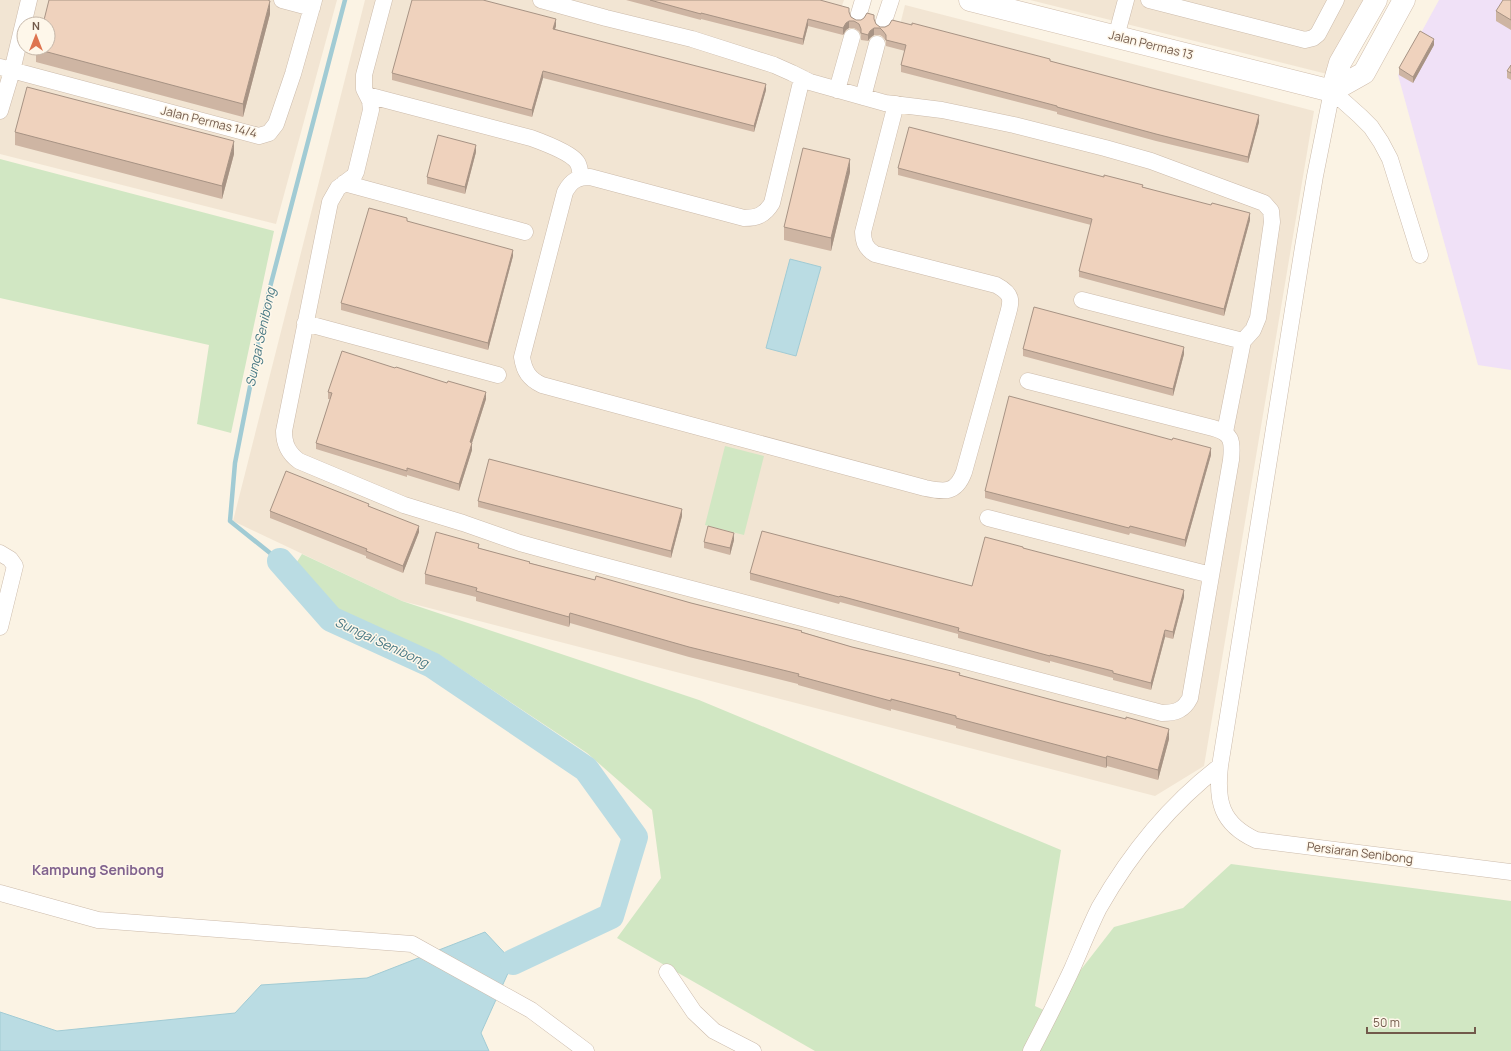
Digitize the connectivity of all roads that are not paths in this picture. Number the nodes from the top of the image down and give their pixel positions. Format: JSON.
{"nodes":[{"id":1,"x":29,"y":0,"type":"edge"},
{"id":2,"x":282,"y":0,"type":"edge"},
{"id":3,"x":384,"y":0,"type":"edge"},
{"id":4,"x":541,"y":0,"type":"edge"},
{"id":5,"x":863,"y":0,"type":"edge"},
{"id":6,"x":891,"y":0,"type":"edge"},
{"id":7,"x":970,"y":0,"type":"edge"},
{"id":8,"x":1126,"y":0,"type":"edge"},
{"id":9,"x":1149,"y":0,"type":"edge"},
{"id":10,"x":1336,"y":0,"type":"edge"},
{"id":11,"x":1376,"y":0,"type":"edge"},
{"id":12,"x":1404,"y":0,"type":"edge"},
{"id":13,"x":313,"y":4,"type":"edge"},
{"id":14,"x":858,"y":17,"type":"dead end"},
{"id":15,"x":883,"y":24,"type":"dead end"},
{"id":16,"x":852,"y":37,"type":"dead end"},
{"id":17,"x":1116,"y":37,"type":"junction"},
{"id":18,"x":877,"y":44,"type":"dead end"},
{"id":19,"x":6,"y":69,"type":"edge"},
{"id":20,"x":802,"y":78,"type":"junction"},
{"id":21,"x":837,"y":90,"type":"junction"},
{"id":22,"x":1332,"y":91,"type":"junction"},
{"id":23,"x":366,"y":95,"type":"junction"},
{"id":24,"x":863,"y":97,"type":"junction"},
{"id":25,"x":896,"y":104,"type":"junction"},
{"id":26,"x":0,"y":111,"type":"edge"},
{"id":27,"x":581,"y":177,"type":"junction"},
{"id":28,"x":344,"y":183,"type":"junction"},
{"id":29,"x":525,"y":232,"type":"dead end"},
{"id":30,"x":1420,"y":255,"type":"dead end"},
{"id":31,"x":1082,"y":300,"type":"dead end"},
{"id":32,"x":305,"y":323,"type":"junction"},
{"id":33,"x":1243,"y":341,"type":"junction"},
{"id":34,"x":498,"y":375,"type":"dead end"},
{"id":35,"x":1028,"y":381,"type":"dead end"},
{"id":36,"x":1225,"y":432,"type":"junction"},
{"id":37,"x":988,"y":518,"type":"dead end"},
{"id":38,"x":0,"y":553,"type":"edge"},
{"id":39,"x":1211,"y":575,"type":"junction"},
{"id":40,"x":0,"y":627,"type":"edge"},
{"id":41,"x":1220,"y":766,"type":"junction"},
{"id":42,"x":1511,"y":872,"type":"edge"},
{"id":43,"x":0,"y":893,"type":"edge"},
{"id":44,"x":667,"y":972,"type":"dead end"},
{"id":45,"x":586,"y":1051,"type":"edge"},
{"id":46,"x":753,"y":1051,"type":"edge"},
{"id":47,"x":1032,"y":1051,"type":"edge"}],
"edges":[{"from":1,"to":19,"type":"street"},
{"from":2,"to":13,"type":"street"},
{"from":3,"to":23,"type":"street"},
{"from":4,"to":20,"type":"street"},
{"from":5,"to":14,"type":"street"},
{"from":6,"to":15,"type":"street"},
{"from":7,"to":17,"type":"main road","name":"Jalan Permas 13"},
{"from":8,"to":17,"type":"street"},
{"from":9,"to":10,"type":"street"},
{"from":11,"to":22,"type":"main road"},
{"from":12,"to":22,"type":"main road"},
{"from":13,"to":19,"type":"street","name":"Jalan Permas 14/4"},
{"from":16,"to":21,"type":"street"},
{"from":17,"to":22,"type":"main road","name":"Jalan Permas 13"},
{"from":18,"to":24,"type":"street"},
{"from":19,"to":26,"type":"street"},
{"from":20,"to":21,"type":"street"},
{"from":20,"to":27,"type":"street"},
{"from":21,"to":24,"type":"street"},
{"from":22,"to":30,"type":"street"},
{"from":22,"to":41,"type":"street"},
{"from":23,"to":27,"type":"street"},
{"from":23,"to":28,"type":"street"},
{"from":24,"to":25,"type":"street"},
{"from":25,"to":27,"type":"street"},
{"from":25,"to":33,"type":"street"},
{"from":28,"to":29,"type":"street"},
{"from":28,"to":32,"type":"street"},
{"from":31,"to":33,"type":"street"},
{"from":32,"to":34,"type":"street"},
{"from":32,"to":39,"type":"street"},
{"from":33,"to":36,"type":"street"},
{"from":35,"to":36,"type":"street"},
{"from":36,"to":39,"type":"street"},
{"from":37,"to":39,"type":"street"},
{"from":38,"to":40,"type":"street"},
{"from":41,"to":42,"type":"street","name":"Persiaran Senibong"},
{"from":41,"to":47,"type":"street"},
{"from":43,"to":45,"type":"street"},
{"from":44,"to":46,"type":"street"}]}
